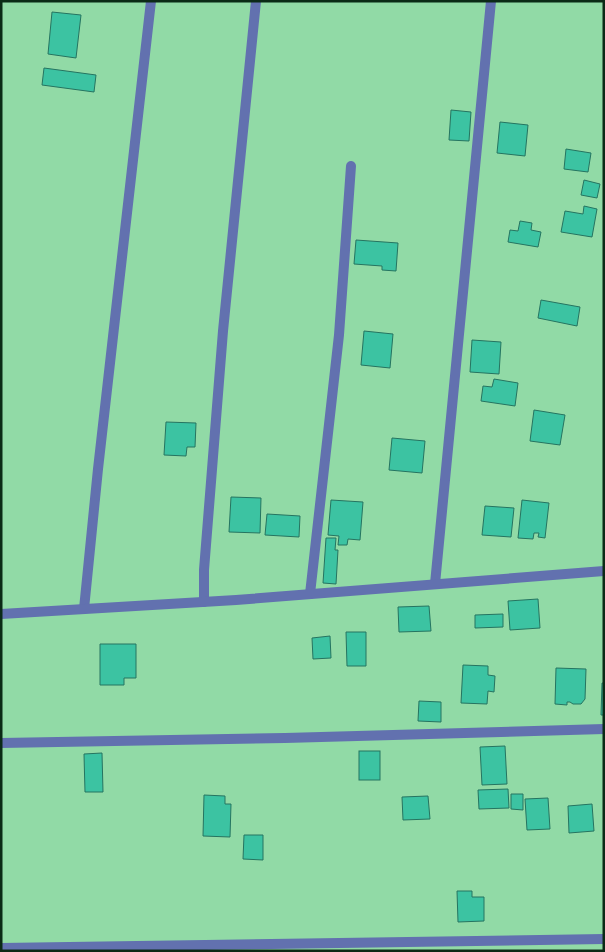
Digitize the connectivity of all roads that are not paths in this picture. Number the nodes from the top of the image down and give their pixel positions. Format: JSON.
{"nodes":[{"id":1,"x":151,"y":1,"type":"edge"},
{"id":2,"x":256,"y":1,"type":"edge"},
{"id":3,"x":491,"y":1,"type":"edge"},
{"id":4,"x":351,"y":166,"type":"dead end"},
{"id":5,"x":604,"y":571,"type":"edge"},
{"id":6,"x":435,"y":584,"type":"junction"},
{"id":7,"x":310,"y":594,"type":"junction"},
{"id":8,"x":204,"y":602,"type":"junction"},
{"id":9,"x":84,"y":609,"type":"junction"},
{"id":10,"x":1,"y":614,"type":"edge"},
{"id":11,"x":604,"y":730,"type":"edge"},
{"id":12,"x":1,"y":743,"type":"edge"},
{"id":13,"x":604,"y":938,"type":"edge"},
{"id":14,"x":1,"y":948,"type":"edge"}],
"edges":[{"from":1,"to":9,"type":"street"},
{"from":2,"to":8,"type":"street"},
{"from":3,"to":6,"type":"street"},
{"from":4,"to":7,"type":"street"},
{"from":5,"to":6,"type":"street"},
{"from":6,"to":7,"type":"street"},
{"from":7,"to":8,"type":"street"},
{"from":8,"to":9,"type":"street"},
{"from":9,"to":10,"type":"street"},
{"from":11,"to":12,"type":"street"},
{"from":13,"to":14,"type":"street"}]}
